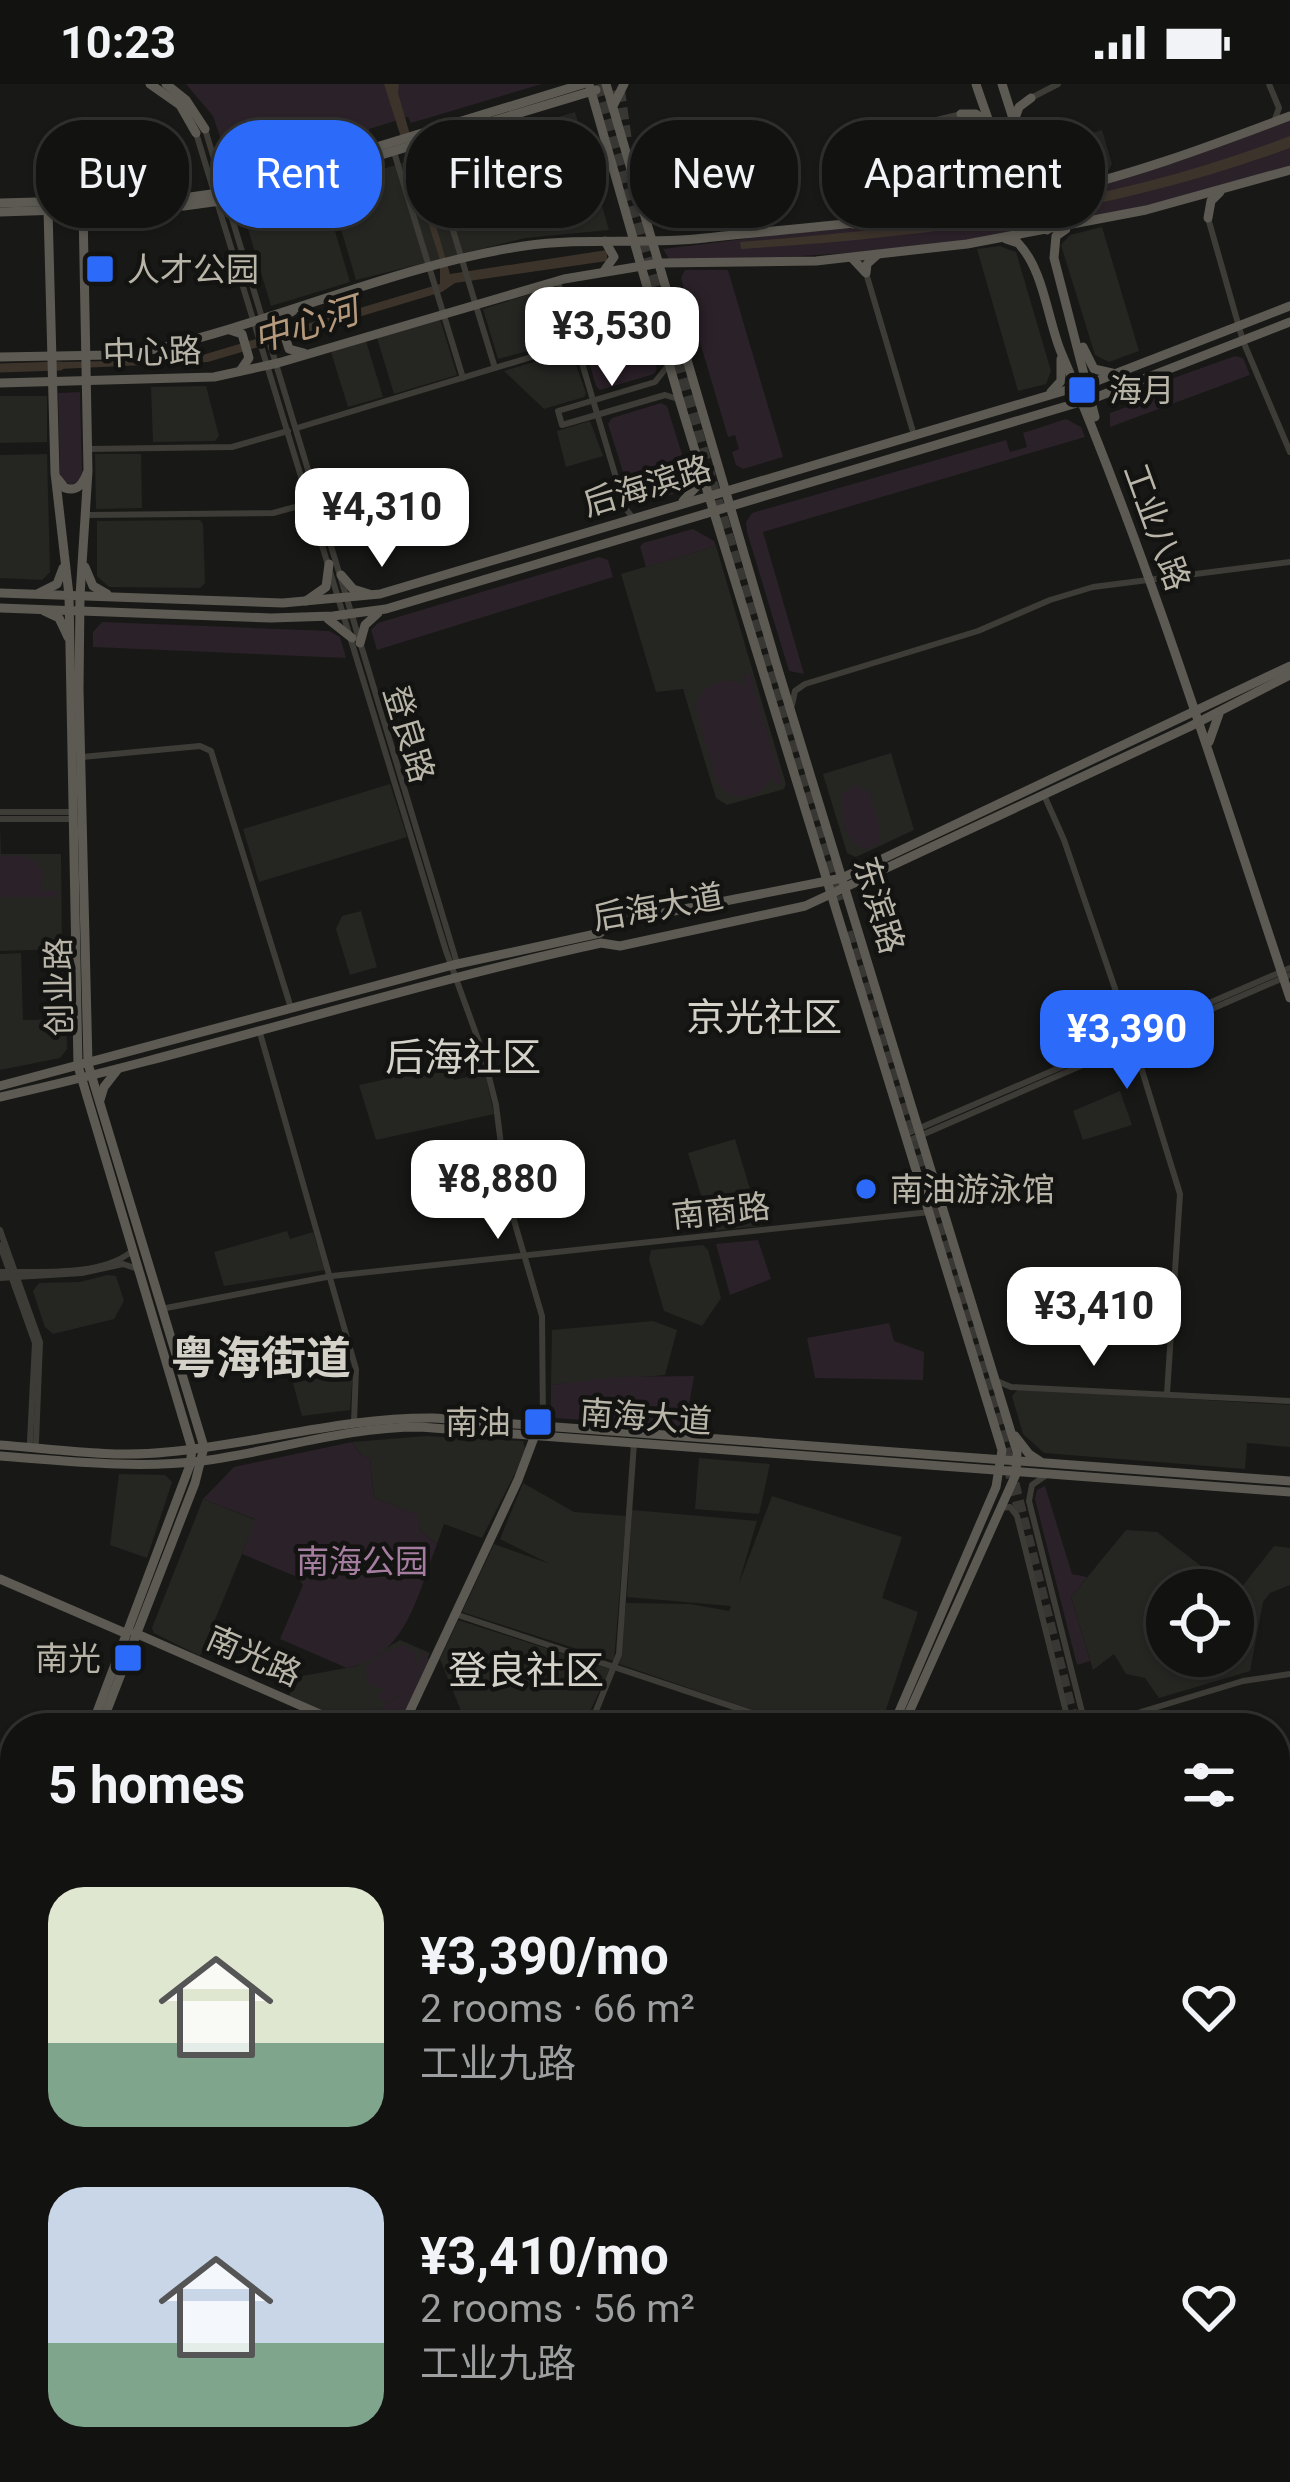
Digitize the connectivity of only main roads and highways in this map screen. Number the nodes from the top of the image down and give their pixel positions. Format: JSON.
{"nodes":[{"id":1,"x":150,"y":84,"type":"edge"},
{"id":2,"x":166,"y":84,"type":"edge"},
{"id":3,"x":624,"y":84,"type":"edge"},
{"id":4,"x":608,"y":85,"type":"edge"},
{"id":5,"x":1002,"y":86,"type":"edge"},
{"id":6,"x":978,"y":89,"type":"edge"},
{"id":7,"x":574,"y":90,"type":"edge"},
{"id":8,"x":614,"y":109,"type":"junction"},
{"id":9,"x":598,"y":114,"type":"junction"},
{"id":10,"x":1289,"y":118,"type":"edge"},
{"id":11,"x":983,"y":120,"type":"edge"},
{"id":12,"x":987,"y":120,"type":"edge"},
{"id":13,"x":1012,"y":120,"type":"edge"},
{"id":14,"x":1015,"y":120,"type":"edge"},
{"id":15,"x":382,"y":152,"type":"edge"},
{"id":16,"x":630,"y":164,"type":"edge"},
{"id":17,"x":1290,"y":170,"type":"edge"},
{"id":18,"x":1105,"y":179,"type":"edge"},
{"id":19,"x":1222,"y":191,"type":"junction"},
{"id":20,"x":621,"y":196,"type":"junction"},
{"id":21,"x":213,"y":197,"type":"edge"},
{"id":22,"x":630,"y":198,"type":"edge"},
{"id":23,"x":1186,"y":200,"type":"junction"},
{"id":24,"x":0,"y":208,"type":"edge"},
{"id":25,"x":36,"y":210,"type":"edge"},
{"id":26,"x":626,"y":211,"type":"junction"},
{"id":27,"x":1105,"y":218,"type":"edge"},
{"id":28,"x":822,"y":227,"type":"edge"},
{"id":29,"x":48,"y":228,"type":"edge"},
{"id":30,"x":83,"y":228,"type":"edge"},
{"id":31,"x":649,"y":228,"type":"edge"},
{"id":32,"x":659,"y":228,"type":"edge"},
{"id":33,"x":1019,"y":228,"type":"edge"},
{"id":34,"x":1044,"y":228,"type":"edge"},
{"id":35,"x":1068,"y":228,"type":"edge"},
{"id":36,"x":1020,"y":232,"type":"junction"},
{"id":37,"x":706,"y":238,"type":"junction"},
{"id":38,"x":1001,"y":238,"type":"junction"},
{"id":39,"x":599,"y":239,"type":"junction"},
{"id":40,"x":634,"y":240,"type":"junction"},
{"id":41,"x":685,"y":240,"type":"junction"},
{"id":42,"x":653,"y":242,"type":"junction"},
{"id":43,"x":877,"y":255,"type":"junction"},
{"id":44,"x":852,"y":258,"type":"junction"},
{"id":45,"x":659,"y":263,"type":"junction"},
{"id":46,"x":695,"y":263,"type":"junction"},
{"id":47,"x":710,"y":264,"type":"junction"},
{"id":48,"x":641,"y":266,"type":"junction"},
{"id":49,"x":605,"y":272,"type":"junction"},
{"id":50,"x":648,"y":291,"type":"junction"},
{"id":51,"x":668,"y":293,"type":"junction"},
{"id":52,"x":303,"y":305,"type":"junction"},
{"id":53,"x":1290,"y":306,"type":"edge"},
{"id":54,"x":1072,"y":320,"type":"junction"},
{"id":55,"x":1290,"y":322,"type":"edge"},
{"id":56,"x":1052,"y":327,"type":"junction"},
{"id":57,"x":214,"y":332,"type":"junction"},
{"id":58,"x":1057,"y":343,"type":"junction"},
{"id":59,"x":316,"y":351,"type":"junction"},
{"id":60,"x":0,"y":357,"type":"edge"},
{"id":61,"x":85,"y":357,"type":"junction"},
{"id":62,"x":52,"y":358,"type":"junction"},
{"id":63,"x":1123,"y":372,"type":"junction"},
{"id":64,"x":229,"y":374,"type":"junction"},
{"id":65,"x":85,"y":379,"type":"junction"},
{"id":66,"x":52,"y":380,"type":"junction"},
{"id":67,"x":0,"y":383,"type":"edge"},
{"id":68,"x":1081,"y":386,"type":"junction"},
{"id":69,"x":1116,"y":390,"type":"junction"},
{"id":70,"x":1041,"y":398,"type":"junction"},
{"id":71,"x":1086,"y":400,"type":"junction"},
{"id":72,"x":1054,"y":410,"type":"junction"},
{"id":73,"x":1094,"y":425,"type":"junction"},
{"id":74,"x":718,"y":460,"type":"junction"},
{"id":75,"x":701,"y":465,"type":"junction"},
{"id":76,"x":795,"y":470,"type":"junction"},
{"id":77,"x":88,"y":471,"type":"junction"},
{"id":78,"x":55,"y":473,"type":"junction"},
{"id":79,"x":755,"y":482,"type":"junction"},
{"id":80,"x":807,"y":482,"type":"junction"},
{"id":81,"x":727,"y":491,"type":"junction"},
{"id":82,"x":710,"y":495,"type":"junction"},
{"id":83,"x":758,"y":497,"type":"junction"},
{"id":84,"x":678,"y":505,"type":"junction"},
{"id":85,"x":731,"y":505,"type":"junction"},
{"id":86,"x":715,"y":509,"type":"junction"},
{"id":87,"x":686,"y":518,"type":"junction"},
{"id":88,"x":738,"y":529,"type":"junction"},
{"id":89,"x":722,"y":532,"type":"junction"},
{"id":90,"x":64,"y":551,"type":"junction"},
{"id":91,"x":83,"y":557,"type":"junction"},
{"id":92,"x":329,"y":564,"type":"road end"},
{"id":93,"x":341,"y":575,"type":"road end"},
{"id":94,"x":399,"y":590,"type":"junction"},
{"id":95,"x":0,"y":593,"type":"edge"},
{"id":96,"x":34,"y":594,"type":"junction"},
{"id":97,"x":380,"y":594,"type":"junction"},
{"id":98,"x":74,"y":596,"type":"junction"},
{"id":99,"x":118,"y":597,"type":"junction"},
{"id":100,"x":301,"y":603,"type":"junction"},
{"id":101,"x":404,"y":604,"type":"junction"},
{"id":102,"x":0,"y":608,"type":"edge"},
{"id":103,"x":39,"y":609,"type":"junction"},
{"id":104,"x":386,"y":609,"type":"junction"},
{"id":105,"x":74,"y":610,"type":"junction"},
{"id":106,"x":116,"y":612,"type":"junction"},
{"id":107,"x":323,"y":617,"type":"junction"},
{"id":108,"x":75,"y":648,"type":"junction"},
{"id":109,"x":1290,"y":666,"type":"edge"},
{"id":110,"x":1290,"y":676,"type":"edge"},
{"id":111,"x":76,"y":689,"type":"junction"},
{"id":112,"x":1188,"y":693,"type":"junction"},
{"id":113,"x":1224,"y":705,"type":"junction"},
{"id":114,"x":1197,"y":718,"type":"junction"},
{"id":115,"x":1173,"y":730,"type":"junction"},
{"id":116,"x":1207,"y":744,"type":"junction"},
{"id":117,"x":79,"y":816,"type":"junction"},
{"id":118,"x":837,"y":858,"type":"junction"},
{"id":119,"x":821,"y":860,"type":"junction"},
{"id":120,"x":868,"y":872,"type":"junction"},
{"id":121,"x":827,"y":881,"type":"junction"},
{"id":122,"x":813,"y":882,"type":"junction"},
{"id":123,"x":844,"y":883,"type":"junction"},
{"id":124,"x":832,"y":894,"type":"junction"},
{"id":125,"x":814,"y":902,"type":"junction"},
{"id":126,"x":852,"y":912,"type":"junction"},
{"id":127,"x":838,"y":916,"type":"junction"},
{"id":128,"x":457,"y":969,"type":"junction"},
{"id":129,"x":1287,"y":974,"type":"edge"},
{"id":130,"x":1290,"y":998,"type":"edge"},
{"id":131,"x":83,"y":1033,"type":"junction"},
{"id":132,"x":117,"y":1056,"type":"junction"},
{"id":133,"x":83,"y":1065,"type":"junction"},
{"id":134,"x":118,"y":1069,"type":"junction"},
{"id":135,"x":43,"y":1075,"type":"junction"},
{"id":136,"x":86,"y":1077,"type":"junction"},
{"id":137,"x":0,"y":1082,"type":"edge"},
{"id":138,"x":36,"y":1089,"type":"junction"},
{"id":139,"x":0,"y":1100,"type":"edge"},
{"id":140,"x":94,"y":1107,"type":"junction"},
{"id":141,"x":183,"y":1419,"type":"junction"},
{"id":142,"x":996,"y":1427,"type":"junction"},
{"id":143,"x":1011,"y":1429,"type":"junction"},
{"id":144,"x":539,"y":1430,"type":"junction"},
{"id":145,"x":0,"y":1442,"type":"edge"},
{"id":146,"x":198,"y":1448,"type":"junction"},
{"id":147,"x":166,"y":1453,"type":"junction"},
{"id":148,"x":121,"y":1454,"type":"junction"},
{"id":149,"x":0,"y":1456,"type":"edge"},
{"id":150,"x":230,"y":1456,"type":"junction"},
{"id":151,"x":196,"y":1461,"type":"junction"},
{"id":152,"x":156,"y":1464,"type":"junction"},
{"id":153,"x":971,"y":1464,"type":"junction"},
{"id":154,"x":1002,"y":1467,"type":"junction"},
{"id":155,"x":1017,"y":1468,"type":"junction"},
{"id":156,"x":1049,"y":1470,"type":"junction"},
{"id":157,"x":1290,"y":1481,"type":"edge"},
{"id":158,"x":195,"y":1483,"type":"junction"},
{"id":159,"x":181,"y":1488,"type":"junction"},
{"id":160,"x":1290,"y":1492,"type":"edge"},
{"id":161,"x":992,"y":1509,"type":"junction"},
{"id":162,"x":0,"y":1580,"type":"edge"},
{"id":163,"x":130,"y":1633,"type":"junction"},
{"id":164,"x":101,"y":1713,"type":"edge"},
{"id":165,"x":317,"y":1713,"type":"edge"},
{"id":166,"x":409,"y":1713,"type":"edge"},
{"id":167,"x":899,"y":1713,"type":"edge"},
{"id":168,"x":908,"y":1713,"type":"edge"}],
"edges":[{"from":1,"to":2,"type":"main road"},
{"from":3,"to":8,"type":"main road"},
{"from":4,"to":7,"type":"main road"},
{"from":4,"to":8,"type":"main road","name":"东滨路"},
{"from":5,"to":13,"type":"main road"},
{"from":5,"to":14,"type":"main road"},
{"from":6,"to":11,"type":"main road"},
{"from":6,"to":12,"type":"main road"},
{"from":7,"to":9,"type":"main road","name":"东滨路"},
{"from":7,"to":9,"type":"main road"},
{"from":7,"to":15,"type":"main road"},
{"from":8,"to":16,"type":"main road","name":"东滨路"},
{"from":9,"to":20,"type":"main road","name":"东滨路"},
{"from":10,"to":18,"type":"main road"},
{"from":17,"to":19,"type":"main road","name":"中心路"},
{"from":19,"to":23,"type":"main road","name":"中心路"},
{"from":19,"to":23,"type":"main road"},
{"from":20,"to":22,"type":"main road"},
{"from":20,"to":26,"type":"main road","name":"东滨路"},
{"from":21,"to":24,"type":"main road"},
{"from":23,"to":27,"type":"main road","name":"中心路"},
{"from":24,"to":25,"type":"main road"},
{"from":26,"to":39,"type":"main road"},
{"from":26,"to":40,"type":"main road","name":"东滨路"},
{"from":28,"to":37,"type":"main road"},
{"from":29,"to":62,"type":"main road","name":"创业路"},
{"from":30,"to":61,"type":"main road","name":"创业路"},
{"from":31,"to":42,"type":"main road","name":"东滨路"},
{"from":32,"to":41,"type":"main road"},
{"from":33,"to":36,"type":"main road"},
{"from":34,"to":36,"type":"main road","name":"中心路"},
{"from":35,"to":54,"type":"main road","name":"工业八路"},
{"from":36,"to":38,"type":"main road","name":"中心路"},
{"from":37,"to":41,"type":"main road"},
{"from":37,"to":47,"type":"main road"},
{"from":38,"to":43,"type":"main road","name":"中心路"},
{"from":38,"to":56,"type":"main road","name":"工业八路"},
{"from":39,"to":40,"type":"main road"},
{"from":39,"to":49,"type":"main road"},
{"from":39,"to":52,"type":"main road","name":"中心路"},
{"from":40,"to":42,"type":"main road"},
{"from":40,"to":48,"type":"main road","name":"东滨路"},
{"from":41,"to":42,"type":"main road"},
{"from":42,"to":45,"type":"main road","name":"东滨路"},
{"from":43,"to":44,"type":"main road","name":"中心路"},
{"from":43,"to":44,"type":"main road"},
{"from":44,"to":47,"type":"main road","name":"中心路"},
{"from":45,"to":46,"type":"main road","name":"中心路"},
{"from":45,"to":48,"type":"main road","name":"中心路"},
{"from":45,"to":51,"type":"main road","name":"东滨路"},
{"from":46,"to":47,"type":"main road","name":"中心路"},
{"from":46,"to":51,"type":"main road"},
{"from":48,"to":49,"type":"main road","name":"中心路"},
{"from":48,"to":50,"type":"main road","name":"东滨路"},
{"from":49,"to":50,"type":"main road"},
{"from":49,"to":59,"type":"main road","name":"中心路"},
{"from":50,"to":75,"type":"main road","name":"东滨路"},
{"from":51,"to":74,"type":"main road","name":"东滨路"},
{"from":52,"to":57,"type":"main road","name":"中心路"},
{"from":52,"to":59,"type":"main road"},
{"from":53,"to":63,"type":"main road","name":"后海滨路"},
{"from":54,"to":56,"type":"main road"},
{"from":54,"to":63,"type":"main road"},
{"from":54,"to":68,"type":"main road","name":"工业八路"},
{"from":55,"to":69,"type":"main road","name":"后海滨路"},
{"from":56,"to":58,"type":"main road","name":"工业八路"},
{"from":57,"to":61,"type":"main road","name":"中心路"},
{"from":57,"to":64,"type":"main road"},
{"from":58,"to":68,"type":"main road","name":"工业八路"},
{"from":58,"to":70,"type":"main road"},
{"from":59,"to":64,"type":"main road","name":"中心路"},
{"from":60,"to":62,"type":"main road","name":"中心路"},
{"from":61,"to":62,"type":"main road","name":"中心路"},
{"from":61,"to":65,"type":"main road","name":"创业路"},
{"from":62,"to":66,"type":"main road","name":"创业路"},
{"from":63,"to":68,"type":"main road","name":"后海滨路"},
{"from":64,"to":65,"type":"main road","name":"中心路"},
{"from":65,"to":66,"type":"main road","name":"中心路"},
{"from":65,"to":77,"type":"main road","name":"创业路"},
{"from":66,"to":67,"type":"main road","name":"中心路"},
{"from":66,"to":78,"type":"main road","name":"创业路"},
{"from":68,"to":70,"type":"main road","name":"后海滨路"},
{"from":68,"to":71,"type":"main road","name":"工业八路"},
{"from":69,"to":71,"type":"main road","name":"后海滨路"},
{"from":69,"to":73,"type":"main road"},
{"from":70,"to":76,"type":"main road","name":"后海滨路"},
{"from":71,"to":72,"type":"main road","name":"后海滨路"},
{"from":71,"to":73,"type":"main road","name":"工业八路"},
{"from":72,"to":73,"type":"main road"},
{"from":72,"to":80,"type":"main road","name":"后海滨路"},
{"from":73,"to":112,"type":"main road","name":"工业八路"},
{"from":74,"to":79,"type":"main road"},
{"from":74,"to":81,"type":"main road","name":"东滨路"},
{"from":75,"to":82,"type":"main road","name":"东滨路"},
{"from":75,"to":84,"type":"main road"},
{"from":76,"to":79,"type":"main road","name":"后海滨路"},
{"from":76,"to":80,"type":"main road"},
{"from":77,"to":78,"type":"main road"},
{"from":77,"to":91,"type":"main road","name":"创业路"},
{"from":78,"to":90,"type":"main road","name":"创业路"},
{"from":79,"to":81,"type":"main road","name":"后海滨路"},
{"from":80,"to":83,"type":"main road","name":"后海滨路"},
{"from":81,"to":82,"type":"main road","name":"后海滨路"},
{"from":81,"to":85,"type":"main road","name":"东滨路"},
{"from":82,"to":84,"type":"main road","name":"后海滨路"},
{"from":82,"to":86,"type":"main road","name":"东滨路"},
{"from":83,"to":85,"type":"main road","name":"后海滨路"},
{"from":83,"to":88,"type":"main road"},
{"from":84,"to":94,"type":"main road","name":"后海滨路"},
{"from":85,"to":86,"type":"main road","name":"后海滨路"},
{"from":85,"to":88,"type":"main road","name":"东滨路"},
{"from":86,"to":87,"type":"main road","name":"后海滨路"},
{"from":86,"to":89,"type":"main road","name":"东滨路"},
{"from":87,"to":89,"type":"main road"},
{"from":87,"to":101,"type":"main road","name":"后海滨路"},
{"from":88,"to":118,"type":"main road","name":"东滨路"},
{"from":89,"to":119,"type":"main road","name":"东滨路"},
{"from":90,"to":96,"type":"main road"},
{"from":90,"to":98,"type":"main road","name":"创业路"},
{"from":91,"to":98,"type":"main road","name":"创业路"},
{"from":91,"to":99,"type":"main road"},
{"from":92,"to":100,"type":"main road"},
{"from":93,"to":97,"type":"main road"},
{"from":94,"to":97,"type":"main road","name":"后海滨路"},
{"from":94,"to":101,"type":"main road"},
{"from":95,"to":96,"type":"main road","name":"后海滨路"},
{"from":96,"to":98,"type":"main road","name":"后海滨路"},
{"from":97,"to":100,"type":"main road","name":"后海滨路"},
{"from":98,"to":99,"type":"main road","name":"后海滨路"},
{"from":98,"to":105,"type":"main road","name":"创业路"},
{"from":99,"to":100,"type":"main road","name":"后海滨路"},
{"from":101,"to":104,"type":"main road","name":"后海滨路"},
{"from":102,"to":103,"type":"main road","name":"后海滨路"},
{"from":103,"to":105,"type":"main road","name":"后海滨路"},
{"from":103,"to":108,"type":"main road"},
{"from":104,"to":107,"type":"main road","name":"后海滨路"},
{"from":104,"to":107,"type":"main road"},
{"from":105,"to":106,"type":"main road","name":"后海滨路"},
{"from":105,"to":108,"type":"main road","name":"创业路"},
{"from":106,"to":107,"type":"main road","name":"后海滨路"},
{"from":106,"to":108,"type":"main road"},
{"from":108,"to":111,"type":"main road","name":"创业路"},
{"from":109,"to":113,"type":"main road","name":"后海大道"},
{"from":110,"to":113,"type":"main road","name":"后海大道"},
{"from":111,"to":117,"type":"main road","name":"创业路"},
{"from":111,"to":117,"type":"main road","name":"创业路"},
{"from":112,"to":113,"type":"main road"},
{"from":112,"to":114,"type":"main road","name":"工业八路"},
{"from":112,"to":115,"type":"main road"},
{"from":113,"to":114,"type":"main road","name":"后海大道"},
{"from":113,"to":116,"type":"main road"},
{"from":114,"to":115,"type":"main road","name":"后海大道"},
{"from":114,"to":116,"type":"main road","name":"工业八路"},
{"from":115,"to":116,"type":"main road"},
{"from":115,"to":120,"type":"main road","name":"后海大道"},
{"from":115,"to":120,"type":"main road","name":"后海大道"},
{"from":116,"to":129,"type":"main road","name":"工业八路"},
{"from":117,"to":131,"type":"main road","name":"创业路"},
{"from":118,"to":120,"type":"main road"},
{"from":118,"to":123,"type":"main road","name":"东滨路"},
{"from":119,"to":121,"type":"main road","name":"东滨路"},
{"from":119,"to":122,"type":"main road"},
{"from":120,"to":123,"type":"main road","name":"后海大道"},
{"from":120,"to":126,"type":"main road"},
{"from":121,"to":122,"type":"main road","name":"后海大道"},
{"from":121,"to":123,"type":"main road","name":"后海大道"},
{"from":121,"to":124,"type":"main road","name":"东滨路"},
{"from":122,"to":128,"type":"main road","name":"后海大道"},
{"from":123,"to":124,"type":"main road","name":"后海大道"},
{"from":123,"to":126,"type":"main road","name":"东滨路"},
{"from":124,"to":125,"type":"main road","name":"后海大道"},
{"from":124,"to":127,"type":"main road","name":"东滨路"},
{"from":125,"to":127,"type":"main road"},
{"from":125,"to":128,"type":"main road","name":"后海大道"},
{"from":126,"to":143,"type":"main road","name":"东滨路"},
{"from":127,"to":142,"type":"main road","name":"东滨路"},
{"from":128,"to":132,"type":"main road","name":"后海大道"},
{"from":128,"to":134,"type":"main road","name":"后海大道"},
{"from":129,"to":130,"type":"main road","name":"工业八路"},
{"from":131,"to":132,"type":"main road"},
{"from":131,"to":133,"type":"main road","name":"创业路"},
{"from":131,"to":135,"type":"main road"},
{"from":132,"to":133,"type":"main road","name":"后海大道"},
{"from":133,"to":135,"type":"main road","name":"后海大道"},
{"from":133,"to":136,"type":"main road","name":"创业路"},
{"from":134,"to":136,"type":"main road","name":"后海大道"},
{"from":134,"to":140,"type":"main road"},
{"from":135,"to":137,"type":"main road","name":"后海大道"},
{"from":136,"to":138,"type":"main road","name":"后海大道"},
{"from":136,"to":140,"type":"main road","name":"创业路"},
{"from":138,"to":139,"type":"main road","name":"后海大道"},
{"from":138,"to":140,"type":"main road"},
{"from":140,"to":141,"type":"main road","name":"创业路"},
{"from":140,"to":146,"type":"main road","name":"创业路"},
{"from":141,"to":146,"type":"main road","name":"创业路"},
{"from":141,"to":147,"type":"main road"},
{"from":142,"to":153,"type":"main road"},
{"from":142,"to":154,"type":"main road","name":"东滨路"},
{"from":143,"to":155,"type":"main road","name":"东滨路"},
{"from":143,"to":156,"type":"main road"},
{"from":144,"to":146,"type":"main road","name":"南海大道"},
{"from":144,"to":150,"type":"main road","name":"南海大道"},
{"from":144,"to":153,"type":"main road","name":"南海大道"},
{"from":144,"to":153,"type":"main road","name":"南海大道"},
{"from":144,"to":166,"type":"main road"},
{"from":145,"to":148,"type":"main road","name":"南海大道"},
{"from":145,"to":148,"type":"main road"},
{"from":146,"to":147,"type":"main road","name":"南海大道"},
{"from":146,"to":151,"type":"main road","name":"创业路"},
{"from":147,"to":148,"type":"main road","name":"南海大道"},
{"from":149,"to":152,"type":"main road","name":"南海大道"},
{"from":150,"to":151,"type":"main road","name":"南海大道"},
{"from":150,"to":158,"type":"main road"},
{"from":151,"to":152,"type":"main road","name":"南海大道"},
{"from":151,"to":158,"type":"main road","name":"创业路"},
{"from":151,"to":159,"type":"main road","name":"创业路"},
{"from":152,"to":159,"type":"main road"},
{"from":153,"to":154,"type":"main road","name":"南海大道"},
{"from":153,"to":161,"type":"main road"},
{"from":154,"to":155,"type":"main road","name":"南海大道"},
{"from":154,"to":161,"type":"main road"},
{"from":155,"to":156,"type":"main road","name":"南海大道"},
{"from":155,"to":161,"type":"main road"},
{"from":156,"to":157,"type":"main road","name":"南海大道"},
{"from":156,"to":160,"type":"main road","name":"南海大道"},
{"from":158,"to":163,"type":"main road","name":"创业路"},
{"from":159,"to":163,"type":"main road","name":"创业路"},
{"from":161,"to":167,"type":"main road"},
{"from":161,"to":168,"type":"main road"},
{"from":162,"to":163,"type":"main road","name":"南光路"},
{"from":163,"to":164,"type":"main road","name":"创业路"},
{"from":163,"to":165,"type":"main road","name":"南光路"}]}
